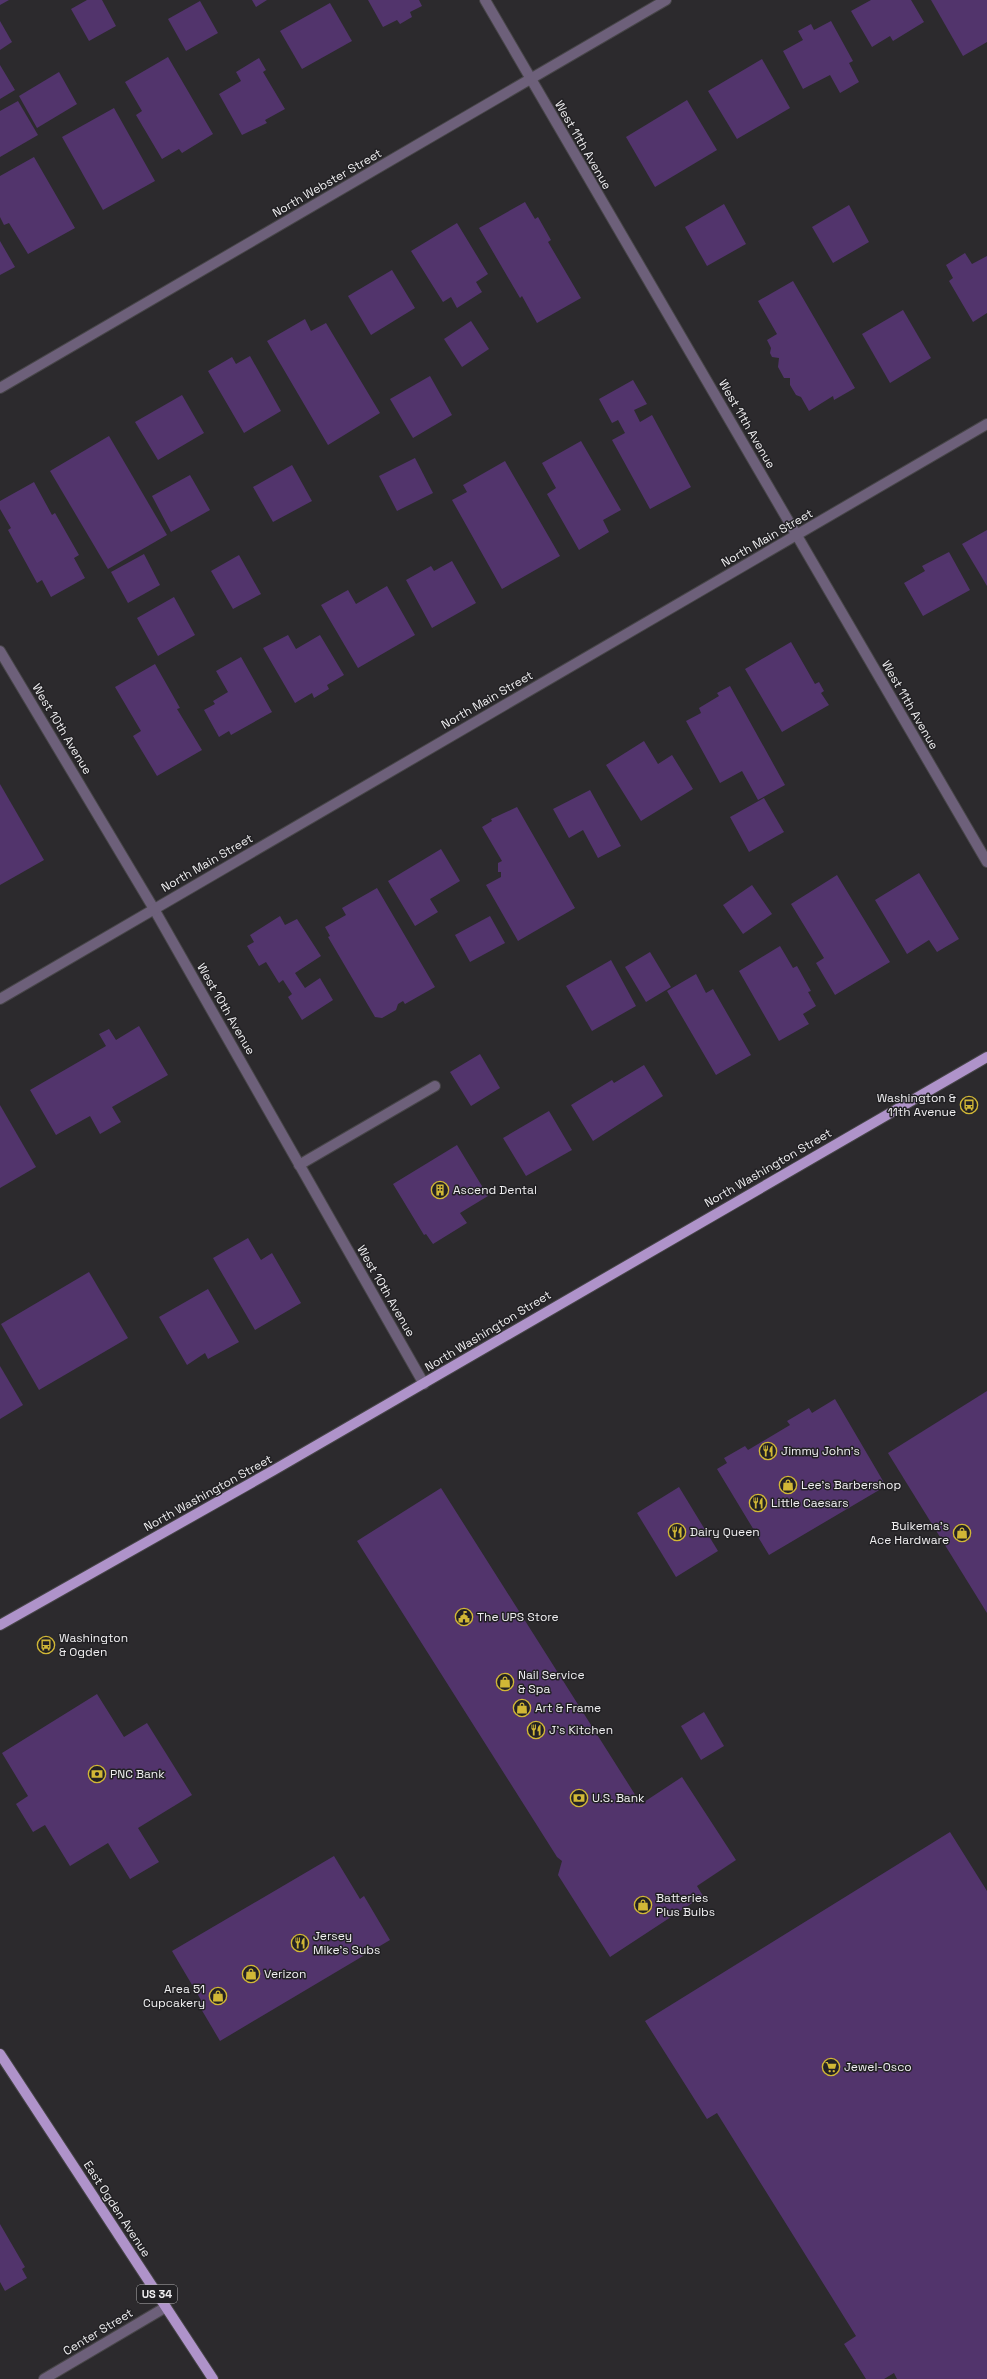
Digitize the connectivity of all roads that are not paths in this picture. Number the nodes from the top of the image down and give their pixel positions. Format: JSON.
{"nodes":[{"id":1,"x":485,"y":0,"type":"edge"},
{"id":2,"x":666,"y":0,"type":"edge"},
{"id":3,"x":530,"y":80,"type":"junction"},
{"id":4,"x":0,"y":388,"type":"edge"},
{"id":5,"x":987,"y":424,"type":"edge"},
{"id":6,"x":798,"y":535,"type":"junction"},
{"id":7,"x":0,"y":651,"type":"edge"},
{"id":8,"x":987,"y":862,"type":"edge"},
{"id":9,"x":154,"y":909,"type":"junction"},
{"id":10,"x":0,"y":999,"type":"edge"},
{"id":11,"x":987,"y":1056,"type":"edge"},
{"id":12,"x":435,"y":1086,"type":"dead end"},
{"id":13,"x":299,"y":1165,"type":"junction"},
{"id":14,"x":424,"y":1384,"type":"junction"},
{"id":15,"x":0,"y":1625,"type":"edge"},
{"id":16,"x":0,"y":2054,"type":"edge"},
{"id":17,"x":166,"y":2307,"type":"junction"},
{"id":18,"x":44,"y":2379,"type":"edge"},
{"id":19,"x":213,"y":2379,"type":"edge"}],
"edges":[{"from":1,"to":3,"type":"street","name":"West 11th Avenue"},
{"from":2,"to":3,"type":"street","name":"North Webster Street"},
{"from":3,"to":4,"type":"street","name":"North Webster Street"},
{"from":3,"to":6,"type":"street","name":"West 11th Avenue"},
{"from":5,"to":6,"type":"street","name":"North Main Street"},
{"from":6,"to":8,"type":"street","name":"West 11th Avenue"},
{"from":6,"to":9,"type":"street","name":"North Main Street"},
{"from":7,"to":9,"type":"street","name":"West 10th Avenue"},
{"from":9,"to":10,"type":"street","name":"North Main Street"},
{"from":9,"to":13,"type":"street","name":"West 10th Avenue"},
{"from":11,"to":14,"type":"main road","name":"North Washington Street"},
{"from":12,"to":13,"type":"street"},
{"from":13,"to":14,"type":"street","name":"West 10th Avenue"},
{"from":14,"to":15,"type":"main road","name":"North Washington Street"},
{"from":16,"to":17,"type":"main road","name":"East Ogden Avenue","number":"US 34"},
{"from":17,"to":18,"type":"street","name":"Center Street"},
{"from":17,"to":19,"type":"main road","name":"East Ogden Avenue","number":"US 34"}]}
